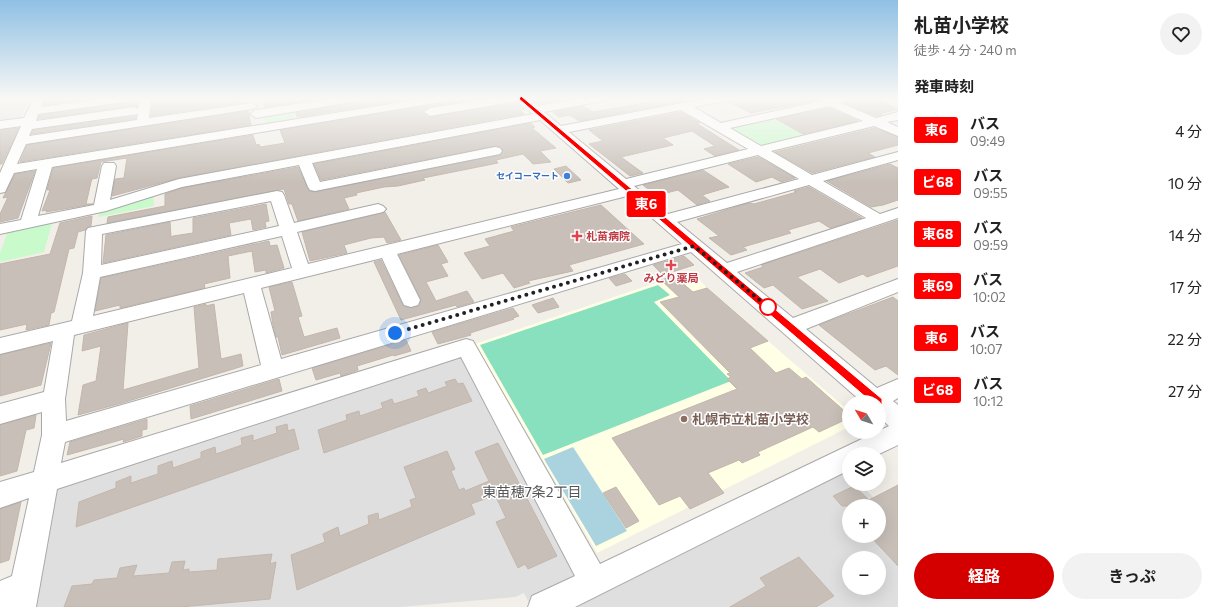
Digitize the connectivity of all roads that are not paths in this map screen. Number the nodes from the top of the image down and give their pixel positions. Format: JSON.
{"nodes":[{"id":1,"x":28,"y":126,"type":"edge"},
{"id":2,"x":114,"y":126,"type":"edge"},
{"id":3,"x":140,"y":126,"type":"edge"},
{"id":4,"x":261,"y":126,"type":"edge"},
{"id":5,"x":299,"y":126,"type":"edge"},
{"id":6,"x":349,"y":126,"type":"edge"},
{"id":7,"x":481,"y":126,"type":"edge"},
{"id":8,"x":555,"y":126,"type":"edge"},
{"id":9,"x":578,"y":126,"type":"edge"},
{"id":10,"x":859,"y":126,"type":"edge"},
{"id":11,"x":886,"y":126,"type":"edge"},
{"id":12,"x":718,"y":127,"type":"edge"},
{"id":13,"x":474,"y":128,"type":"junction"},
{"id":14,"x":92,"y":130,"type":"junction"},
{"id":15,"x":559,"y":130,"type":"junction"},
{"id":16,"x":316,"y":132,"type":"dead end"},
{"id":17,"x":898,"y":132,"type":"edge"},
{"id":18,"x":137,"y":136,"type":"dead end"},
{"id":19,"x":265,"y":136,"type":"junction"},
{"id":20,"x":21,"y":141,"type":"junction"},
{"id":21,"x":495,"y":151,"type":"junction"},
{"id":22,"x":761,"y":151,"type":"junction"},
{"id":23,"x":898,"y":156,"type":"edge"},
{"id":24,"x":88,"y":157,"type":"junction"},
{"id":25,"x":304,"y":161,"type":"junction"},
{"id":26,"x":506,"y":162,"type":"dead end"},
{"id":27,"x":46,"y":164,"type":"junction"},
{"id":28,"x":6,"y":169,"type":"edge"},
{"id":29,"x":363,"y":178,"type":"junction"},
{"id":30,"x":811,"y":180,"type":"junction"},
{"id":31,"x":627,"y":188,"type":"junction"},
{"id":32,"x":0,"y":189,"type":"edge"},
{"id":33,"x":370,"y":191,"type":"dead end"},
{"id":34,"x":100,"y":208,"type":"junction"},
{"id":35,"x":378,"y":209,"type":"dead end"},
{"id":36,"x":898,"y":213,"type":"edge"},
{"id":37,"x":878,"y":219,"type":"junction"},
{"id":38,"x":665,"y":220,"type":"junction"},
{"id":39,"x":28,"y":224,"type":"junction"},
{"id":40,"x":0,"y":229,"type":"edge"},
{"id":41,"x":288,"y":229,"type":"junction"},
{"id":42,"x":694,"y":246,"type":"junction"},
{"id":43,"x":387,"y":251,"type":"junction"},
{"id":44,"x":724,"y":270,"type":"junction"},
{"id":45,"x":302,"y":272,"type":"junction"},
{"id":46,"x":92,"y":273,"type":"junction"},
{"id":47,"x":251,"y":284,"type":"junction"},
{"id":48,"x":898,"y":285,"type":"edge"},
{"id":49,"x":411,"y":300,"type":"dead end"},
{"id":50,"x":791,"y":327,"type":"junction"},
{"id":51,"x":73,"y":328,"type":"junction"},
{"id":52,"x":0,"y":346,"type":"edge"},
{"id":53,"x":273,"y":369,"type":"junction"},
{"id":54,"x":898,"y":388,"type":"edge"},
{"id":55,"x":870,"y":395,"type":"edge"},
{"id":56,"x":886,"y":395,"type":"edge"},
{"id":57,"x":54,"y":399,"type":"junction"},
{"id":58,"x":886,"y":409,"type":"edge"},
{"id":59,"x":0,"y":414,"type":"edge"},
{"id":60,"x":898,"y":419,"type":"edge"},
{"id":61,"x":898,"y":433,"type":"edge"},
{"id":62,"x":54,"y":434,"type":"junction"},
{"id":63,"x":869,"y":447,"type":"edge"},
{"id":64,"x":842,"y":459,"type":"edge"},
{"id":65,"x":44,"y":482,"type":"junction"},
{"id":66,"x":0,"y":495,"type":"edge"},
{"id":67,"x":594,"y":581,"type":"junction"},
{"id":68,"x":15,"y":596,"type":"edge"},
{"id":69,"x":543,"y":607,"type":"edge"}],
"edges":[{"from":1,"to":20,"type":"street"},
{"from":2,"to":14,"type":"street"},
{"from":3,"to":18,"type":"street"},
{"from":4,"to":19,"type":"street"},
{"from":5,"to":19,"type":"street"},
{"from":6,"to":16,"type":"street"},
{"from":7,"to":13,"type":"street"},
{"from":8,"to":15,"type":"street"},
{"from":9,"to":15,"type":"street"},
{"from":10,"to":22,"type":"street"},
{"from":11,"to":17,"type":"street"},
{"from":12,"to":22,"type":"street"},
{"from":13,"to":21,"type":"street"},
{"from":13,"to":25,"type":"street"},
{"from":14,"to":20,"type":"street"},
{"from":14,"to":24,"type":"street"},
{"from":15,"to":31,"type":"street"},
{"from":19,"to":24,"type":"street"},
{"from":19,"to":34,"type":"street"},
{"from":20,"to":28,"type":"street"},
{"from":21,"to":26,"type":"street"},
{"from":21,"to":29,"type":"street"},
{"from":22,"to":30,"type":"street"},
{"from":22,"to":31,"type":"street"},
{"from":23,"to":30,"type":"street"},
{"from":24,"to":27,"type":"street"},
{"from":25,"to":29,"type":"street"},
{"from":25,"to":34,"type":"street"},
{"from":27,"to":28,"type":"street"},
{"from":27,"to":39,"type":"street"},
{"from":28,"to":32,"type":"street"},
{"from":29,"to":33,"type":"street"},
{"from":30,"to":37,"type":"street"},
{"from":30,"to":38,"type":"street"},
{"from":31,"to":38,"type":"street"},
{"from":31,"to":43,"type":"street"},
{"from":34,"to":39,"type":"street"},
{"from":35,"to":41,"type":"street"},
{"from":36,"to":37,"type":"street"},
{"from":37,"to":44,"type":"street"},
{"from":38,"to":42,"type":"street"},
{"from":39,"to":40,"type":"street"},
{"from":41,"to":45,"type":"street"},
{"from":41,"to":46,"type":"street"},
{"from":41,"to":46,"type":"street"},
{"from":42,"to":44,"type":"street"},
{"from":42,"to":53,"type":"street"},
{"from":43,"to":45,"type":"street"},
{"from":43,"to":49,"type":"street"},
{"from":44,"to":50,"type":"street"},
{"from":45,"to":47,"type":"street"},
{"from":46,"to":51,"type":"street"},
{"from":47,"to":51,"type":"street"},
{"from":47,"to":53,"type":"street"},
{"from":48,"to":50,"type":"street"},
{"from":50,"to":55,"type":"street"},
{"from":51,"to":52,"type":"street"},
{"from":51,"to":57,"type":"street"},
{"from":53,"to":62,"type":"street"},
{"from":54,"to":56,"type":"street"},
{"from":57,"to":59,"type":"street"},
{"from":57,"to":62,"type":"street"},
{"from":58,"to":60,"type":"street"},
{"from":61,"to":63,"type":"street"},
{"from":62,"to":65,"type":"street"},
{"from":64,"to":67,"type":"street"},
{"from":65,"to":66,"type":"street"},
{"from":65,"to":67,"type":"street"},
{"from":65,"to":68,"type":"street"},
{"from":67,"to":69,"type":"street"}]}
